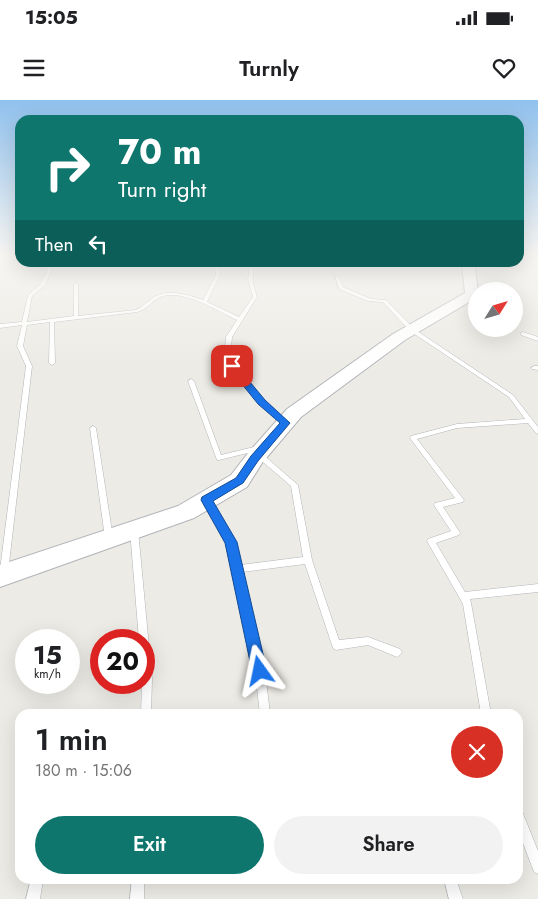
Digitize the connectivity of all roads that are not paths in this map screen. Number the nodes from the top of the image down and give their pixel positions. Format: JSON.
{"nodes":[{"id":1,"x":36,"y":290,"type":"edge"},
{"id":2,"x":76,"y":290,"type":"edge"},
{"id":3,"x":210,"y":290,"type":"edge"},
{"id":4,"x":253,"y":290,"type":"edge"},
{"id":5,"x":347,"y":290,"type":"edge"},
{"id":6,"x":471,"y":290,"type":"edge"},
{"id":7,"x":204,"y":303,"type":"junction"},
{"id":8,"x":76,"y":318,"type":"junction"},
{"id":9,"x":241,"y":320,"type":"junction"},
{"id":10,"x":52,"y":321,"type":"junction"},
{"id":11,"x":24,"y":324,"type":"junction"},
{"id":12,"x":0,"y":326,"type":"edge"},
{"id":13,"x":412,"y":330,"type":"junction"},
{"id":14,"x":523,"y":334,"type":"dead end"},
{"id":15,"x":538,"y":339,"type":"edge"},
{"id":16,"x":52,"y":363,"type":"dead end"},
{"id":17,"x":192,"y":381,"type":"dead end"},
{"id":18,"x":530,"y":421,"type":"junction"},
{"id":19,"x":285,"y":423,"type":"junction"},
{"id":20,"x":93,"y":428,"type":"dead end"},
{"id":21,"x":538,"y":432,"type":"edge"},
{"id":22,"x":262,"y":451,"type":"junction"},
{"id":23,"x":206,"y":500,"type":"junction"},
{"id":24,"x":134,"y":530,"type":"junction"},
{"id":25,"x":109,"y":538,"type":"junction"},
{"id":26,"x":308,"y":560,"type":"junction"},
{"id":27,"x":237,"y":569,"type":"junction"},
{"id":28,"x":2,"y":575,"type":"edge"},
{"id":29,"x":538,"y":588,"type":"edge"},
{"id":30,"x":463,"y":596,"type":"junction"},
{"id":31,"x":143,"y":629,"type":"edge"},
{"id":32,"x":397,"y":652,"type":"dead end"},
{"id":33,"x":147,"y":694,"type":"edge"},
{"id":34,"x":146,"y":709,"type":"edge"},
{"id":35,"x":264,"y":709,"type":"edge"},
{"id":36,"x":485,"y":709,"type":"edge"},
{"id":37,"x":523,"y":828,"type":"edge"},
{"id":38,"x":538,"y":868,"type":"edge"},
{"id":39,"x":36,"y":884,"type":"edge"},
{"id":40,"x":138,"y":884,"type":"edge"},
{"id":41,"x":452,"y":884,"type":"edge"},
{"id":42,"x":33,"y":899,"type":"edge"},
{"id":43,"x":138,"y":899,"type":"edge"},
{"id":44,"x":456,"y":899,"type":"edge"}],
"edges":[{"from":1,"to":11,"type":"lane"},
{"from":2,"to":8,"type":"lane"},
{"from":3,"to":7,"type":"lane"},
{"from":4,"to":9,"type":"lane"},
{"from":5,"to":13,"type":"lane"},
{"from":6,"to":13,"type":"street"},
{"from":7,"to":8,"type":"lane"},
{"from":7,"to":9,"type":"lane"},
{"from":8,"to":10,"type":"lane"},
{"from":9,"to":19,"type":"lane"},
{"from":10,"to":11,"type":"lane"},
{"from":10,"to":16,"type":"lane"},
{"from":11,"to":12,"type":"lane"},
{"from":11,"to":28,"type":"lane"},
{"from":13,"to":18,"type":"lane"},
{"from":13,"to":19,"type":"street"},
{"from":14,"to":15,"type":"lane"},
{"from":17,"to":22,"type":"lane"},
{"from":18,"to":21,"type":"lane"},
{"from":18,"to":30,"type":"lane"},
{"from":19,"to":22,"type":"street"},
{"from":20,"to":25,"type":"lane"},
{"from":22,"to":23,"type":"street"},
{"from":22,"to":26,"type":"lane"},
{"from":23,"to":24,"type":"street"},
{"from":23,"to":27,"type":"lane"},
{"from":24,"to":25,"type":"street"},
{"from":24,"to":31,"type":"lane"},
{"from":25,"to":28,"type":"street"},
{"from":26,"to":27,"type":"lane"},
{"from":26,"to":32,"type":"lane"},
{"from":27,"to":35,"type":"lane"},
{"from":29,"to":30,"type":"lane"},
{"from":30,"to":36,"type":"lane"},
{"from":33,"to":34,"type":"lane"},
{"from":37,"to":38,"type":"lane"},
{"from":39,"to":42,"type":"lane"},
{"from":40,"to":43,"type":"lane"},
{"from":41,"to":44,"type":"lane"}]}
